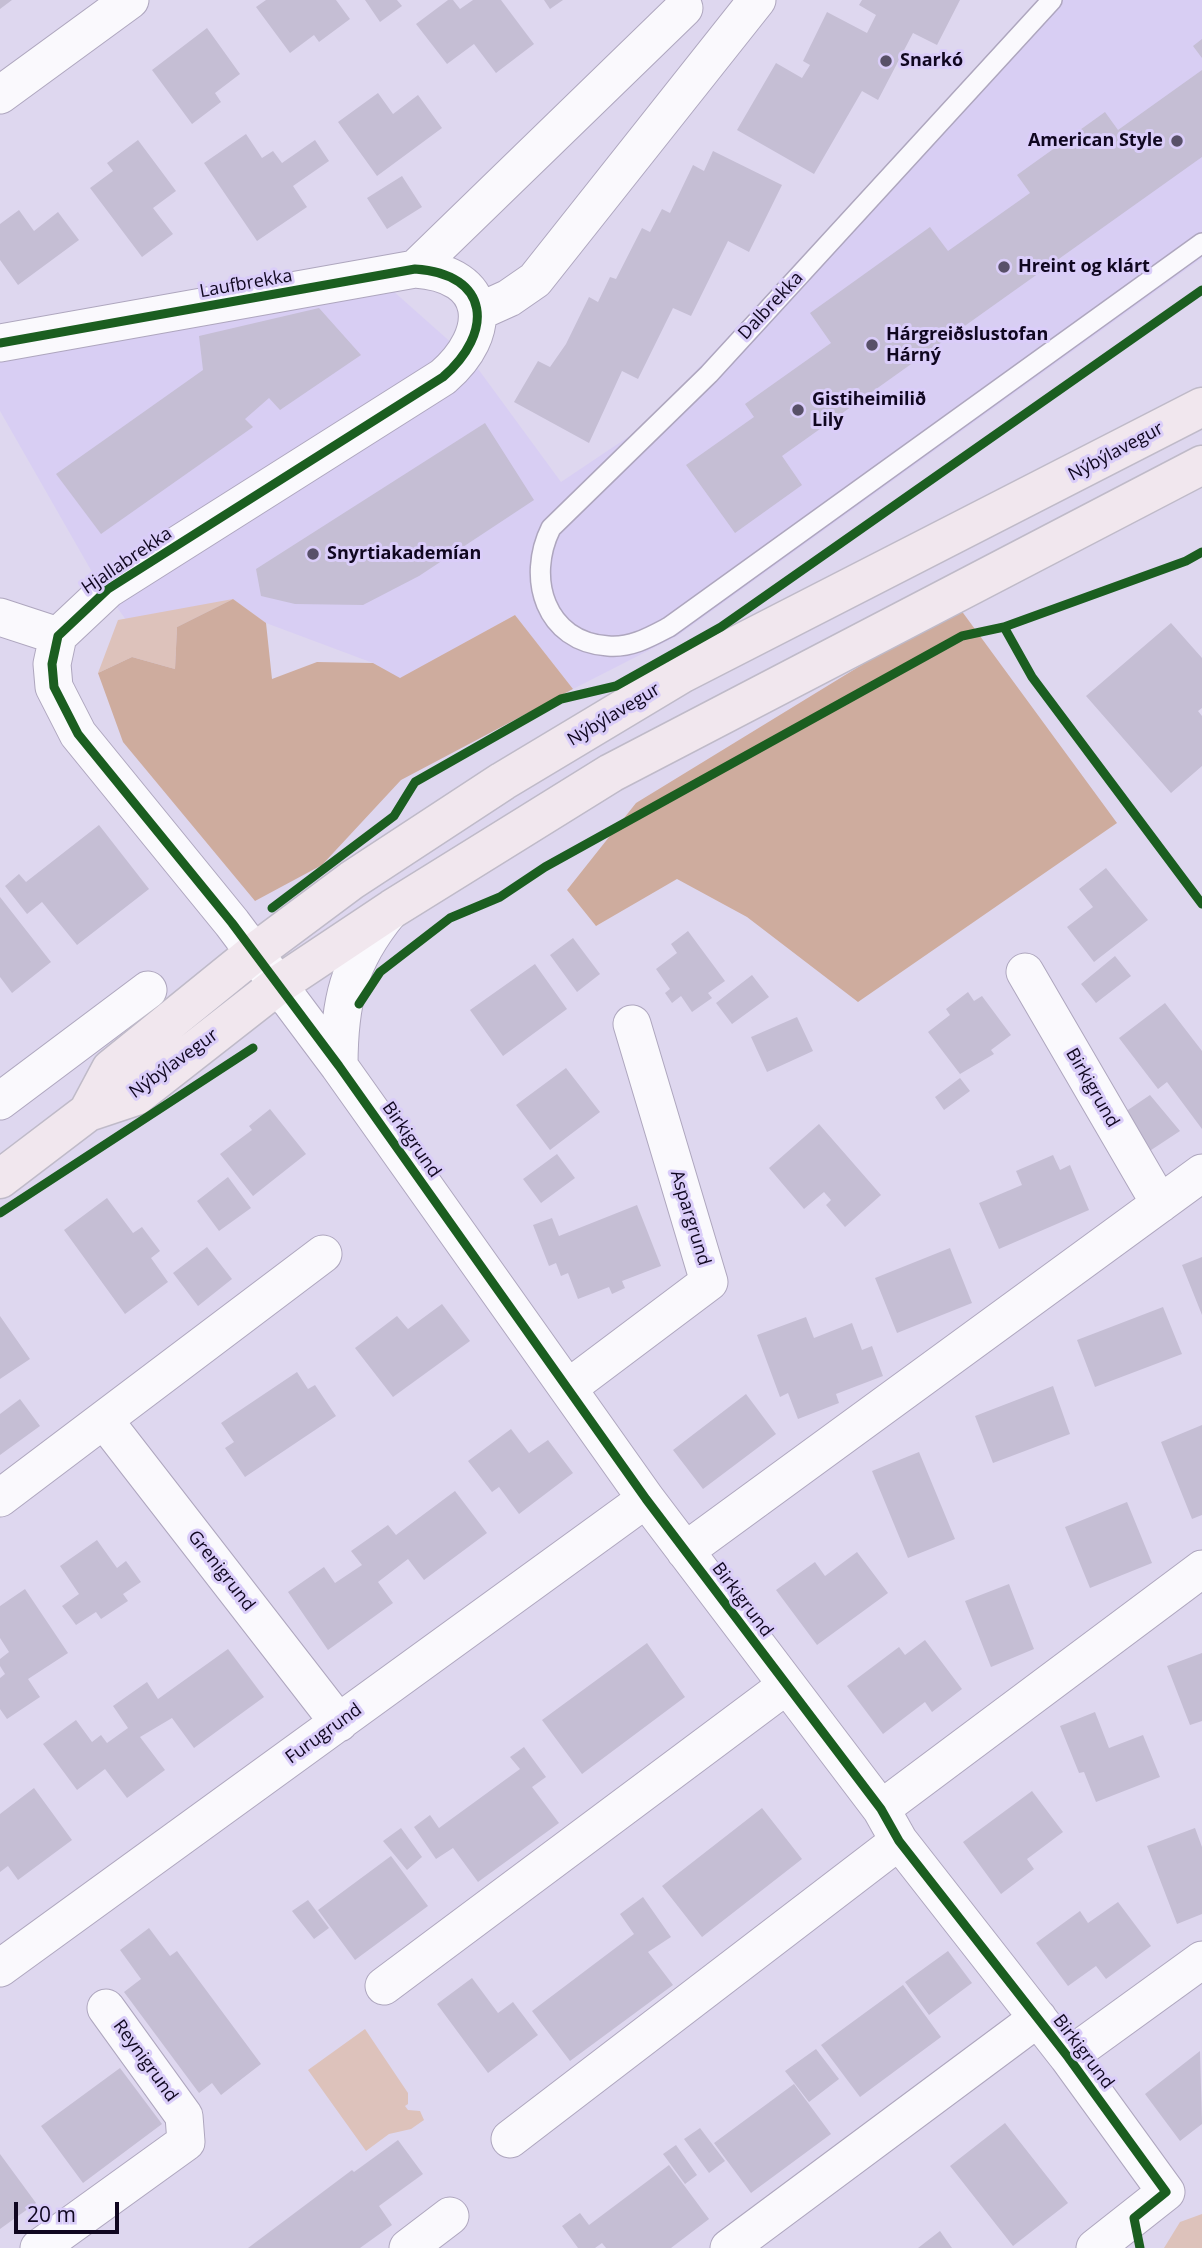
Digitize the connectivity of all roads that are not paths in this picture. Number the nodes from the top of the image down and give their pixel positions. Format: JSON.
{"nodes":[{"id":1,"x":130,"y":0,"type":"edge"},
{"id":2,"x":757,"y":0,"type":"edge"},
{"id":3,"x":1052,"y":0,"type":"edge"},
{"id":4,"x":684,"y":8,"type":"dead end"},
{"id":5,"x":0,"y":95,"type":"edge"},
{"id":6,"x":1202,"y":243,"type":"edge"},
{"id":7,"x":415,"y":269,"type":"junction"},
{"id":8,"x":478,"y":312,"type":"junction"},
{"id":9,"x":0,"y":344,"type":"edge"},
{"id":10,"x":1202,"y":407,"type":"edge"},
{"id":11,"x":1202,"y":464,"type":"edge"},
{"id":12,"x":0,"y":617,"type":"edge"},
{"id":13,"x":58,"y":636,"type":"junction"},
{"id":14,"x":392,"y":909,"type":"junction"},
{"id":15,"x":254,"y":953,"type":"junction"},
{"id":16,"x":1024,"y":972,"type":"dead end"},
{"id":17,"x":278,"y":985,"type":"junction"},
{"id":18,"x":148,"y":990,"type":"dead end"},
{"id":19,"x":632,"y":1024,"type":"dead end"},
{"id":20,"x":338,"y":1066,"type":"junction"},
{"id":21,"x":0,"y":1101,"type":"edge"},
{"id":22,"x":88,"y":1112,"type":"junction"},
{"id":23,"x":1202,"y":1173,"type":"edge"},
{"id":24,"x":0,"y":1179,"type":"edge"},
{"id":25,"x":1160,"y":1204,"type":"junction"},
{"id":26,"x":323,"y":1254,"type":"dead end"},
{"id":27,"x":568,"y":1388,"type":"junction"},
{"id":28,"x":104,"y":1420,"type":"junction"},
{"id":29,"x":0,"y":1497,"type":"edge"},
{"id":30,"x":646,"y":1499,"type":"junction"},
{"id":31,"x":685,"y":1552,"type":"junction"},
{"id":32,"x":1202,"y":1569,"type":"edge"},
{"id":33,"x":787,"y":1685,"type":"junction"},
{"id":34,"x":339,"y":1723,"type":"junction"},
{"id":35,"x":881,"y":1809,"type":"junction"},
{"id":36,"x":899,"y":1841,"type":"junction"},
{"id":37,"x":1202,"y":1960,"type":"edge"},
{"id":38,"x":0,"y":1968,"type":"edge"},
{"id":39,"x":384,"y":1986,"type":"dead end"},
{"id":40,"x":106,"y":2008,"type":"dead end"},
{"id":41,"x":1038,"y":2018,"type":"junction"},
{"id":42,"x":1068,"y":2057,"type":"junction"},
{"id":43,"x":510,"y":2139,"type":"dead end"},
{"id":44,"x":450,"y":2216,"type":"dead end"},
{"id":45,"x":39,"y":2248,"type":"edge"},
{"id":46,"x":408,"y":2248,"type":"edge"},
{"id":47,"x":729,"y":2248,"type":"edge"},
{"id":48,"x":1096,"y":2248,"type":"edge"}],
"edges":[{"from":1,"to":5,"type":"street"},
{"from":2,"to":8,"type":"street"},
{"from":3,"to":6,"type":"lane","name":"Dalbrekka"},
{"from":4,"to":7,"type":"street"},
{"from":7,"to":8,"type":"street","name":"Laufbrekka"},
{"from":7,"to":9,"type":"street","name":"Laufbrekka"},
{"from":8,"to":13,"type":"street","name":"Hjallabrekka"},
{"from":10,"to":15,"type":"main road","name":"Nýbýlavegur"},
{"from":11,"to":14,"type":"main road","name":"Nýbýlavegur"},
{"from":12,"to":13,"type":"street"},
{"from":13,"to":15,"type":"street"},
{"from":14,"to":17,"type":"main road","name":"Nýbýlavegur"},
{"from":14,"to":20,"type":"street"},
{"from":15,"to":17,"type":"street"},
{"from":15,"to":22,"type":"main road","name":"Nýbýlavegur"},
{"from":16,"to":25,"type":"street","name":"Birkigrund"},
{"from":17,"to":20,"type":"street","name":"Birkigrund"},
{"from":17,"to":22,"type":"main road","name":"Nýbýlavegur"},
{"from":18,"to":21,"type":"street"},
{"from":19,"to":27,"type":"street","name":"Aspargrund"},
{"from":20,"to":27,"type":"street","name":"Birkigrund"},
{"from":22,"to":24,"type":"main road","name":"Nýbýlavegur"},
{"from":23,"to":25,"type":"street"},
{"from":25,"to":31,"type":"street"},
{"from":26,"to":28,"type":"street"},
{"from":27,"to":30,"type":"street","name":"Birkigrund"},
{"from":28,"to":29,"type":"street"},
{"from":28,"to":34,"type":"street","name":"Grenigrund"},
{"from":30,"to":31,"type":"street","name":"Birkigrund"},
{"from":30,"to":34,"type":"street","name":"Furugrund"},
{"from":31,"to":33,"type":"street","name":"Birkigrund"},
{"from":32,"to":35,"type":"street"},
{"from":33,"to":35,"type":"street","name":"Birkigrund"},
{"from":33,"to":39,"type":"street"},
{"from":34,"to":38,"type":"street","name":"Furugrund"},
{"from":35,"to":36,"type":"street","name":"Birkigrund"},
{"from":36,"to":41,"type":"street","name":"Birkigrund"},
{"from":36,"to":43,"type":"street"},
{"from":37,"to":42,"type":"street","name":"Birkigrund"},
{"from":40,"to":45,"type":"street","name":"Reynigrund"},
{"from":41,"to":42,"type":"street","name":"Birkigrund"},
{"from":41,"to":47,"type":"street","name":"Birkigrund"},
{"from":42,"to":48,"type":"street","name":"Birkigrund"},
{"from":44,"to":46,"type":"street"}]}
